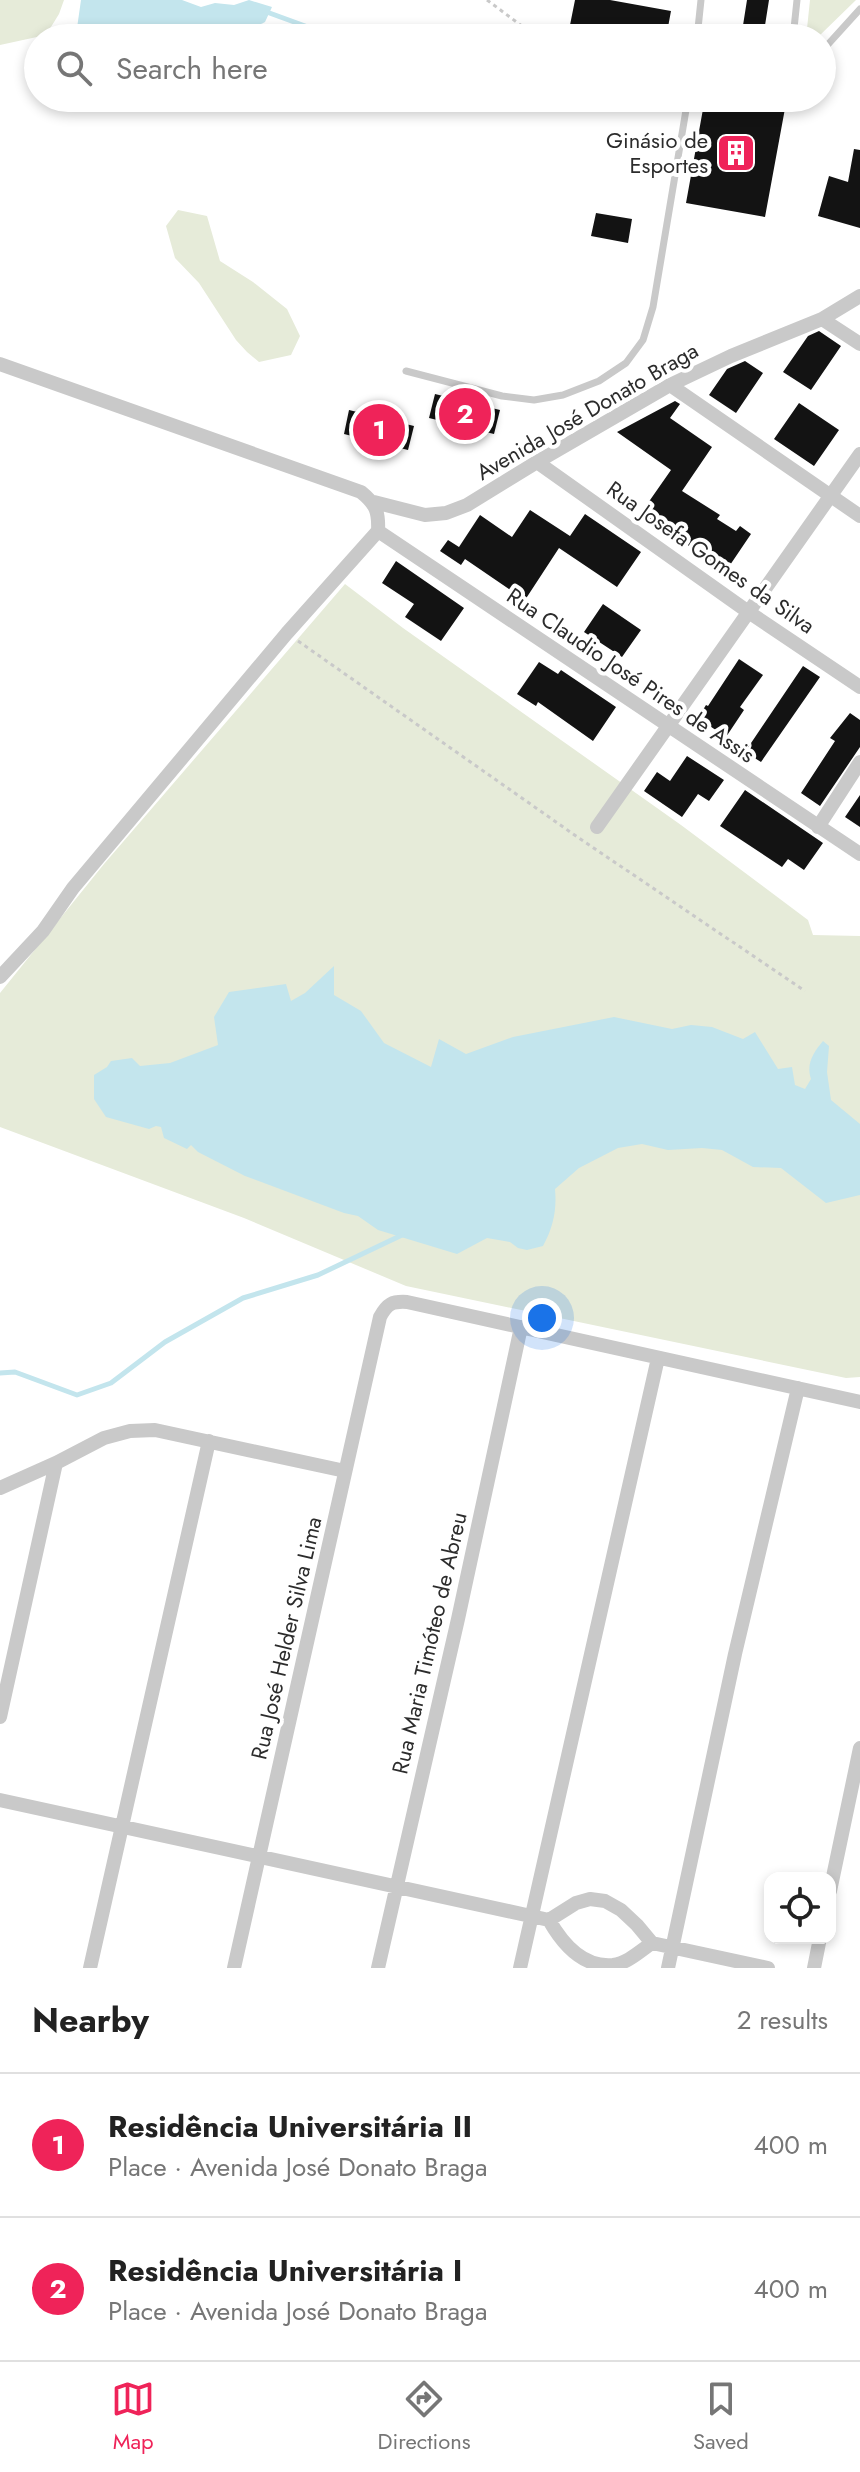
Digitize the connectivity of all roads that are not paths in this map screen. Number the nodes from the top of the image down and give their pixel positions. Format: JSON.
{"nodes":[{"id":1,"x":701,"y":0,"type":"edge"},
{"id":2,"x":797,"y":0,"type":"edge"},
{"id":3,"x":860,"y":9,"type":"edge"},
{"id":4,"x":698,"y":24,"type":"edge"},
{"id":5,"x":794,"y":24,"type":"edge"},
{"id":6,"x":836,"y":36,"type":"edge"},
{"id":7,"x":686,"y":112,"type":"edge"},
{"id":8,"x":860,"y":296,"type":"edge"},
{"id":9,"x":822,"y":319,"type":"junction"},
{"id":10,"x":860,"y":344,"type":"edge"},
{"id":11,"x":0,"y":364,"type":"edge"},
{"id":12,"x":406,"y":371,"type":"dead end"},
{"id":13,"x":670,"y":385,"type":"junction"},
{"id":14,"x":860,"y":454,"type":"edge"},
{"id":15,"x":537,"y":462,"type":"junction"},
{"id":16,"x":831,"y":496,"type":"junction"},
{"id":17,"x":374,"y":502,"type":"junction"},
{"id":18,"x":860,"y":516,"type":"edge"},
{"id":19,"x":378,"y":531,"type":"junction"},
{"id":20,"x":747,"y":611,"type":"junction"},
{"id":21,"x":860,"y":687,"type":"edge"},
{"id":22,"x":669,"y":727,"type":"junction"},
{"id":23,"x":860,"y":762,"type":"edge"},
{"id":24,"x":597,"y":827,"type":"dead end"},
{"id":25,"x":818,"y":827,"type":"junction"},
{"id":26,"x":860,"y":854,"type":"edge"},
{"id":27,"x":0,"y":977,"type":"edge"},
{"id":28,"x":521,"y":1327,"type":"junction"},
{"id":29,"x":658,"y":1358,"type":"junction"},
{"id":30,"x":798,"y":1388,"type":"junction"},
{"id":31,"x":860,"y":1402,"type":"edge"},
{"id":32,"x":209,"y":1441,"type":"junction"},
{"id":33,"x":56,"y":1463,"type":"junction"},
{"id":34,"x":345,"y":1471,"type":"junction"},
{"id":35,"x":0,"y":1488,"type":"edge"},
{"id":36,"x":0,"y":1717,"type":"edge"},
{"id":37,"x":860,"y":1748,"type":"edge"},
{"id":38,"x":0,"y":1800,"type":"edge"},
{"id":39,"x":122,"y":1827,"type":"junction"},
{"id":40,"x":259,"y":1856,"type":"junction"},
{"id":41,"x":834,"y":1872,"type":"edge"},
{"id":42,"x":396,"y":1886,"type":"junction"},
{"id":43,"x":531,"y":1915,"type":"junction"},
{"id":44,"x":549,"y":1920,"type":"junction"},
{"id":45,"x":652,"y":1943,"type":"junction"},
{"id":46,"x":819,"y":1944,"type":"edge"},
{"id":47,"x":673,"y":1947,"type":"junction"},
{"id":48,"x":90,"y":1968,"type":"edge"},
{"id":49,"x":234,"y":1968,"type":"edge"},
{"id":50,"x":378,"y":1968,"type":"edge"},
{"id":51,"x":520,"y":1968,"type":"edge"},
{"id":52,"x":668,"y":1968,"type":"edge"},
{"id":53,"x":768,"y":1968,"type":"edge"},
{"id":54,"x":814,"y":1968,"type":"edge"}],
"edges":[{"from":1,"to":4,"type":"lane"},
{"from":2,"to":5,"type":"lane"},
{"from":3,"to":6,"type":"lane"},
{"from":7,"to":12,"type":"lane"},
{"from":8,"to":9,"type":"street","name":"Avenida José Donato Braga"},
{"from":9,"to":10,"type":"street"},
{"from":9,"to":13,"type":"street","name":"Avenida José Donato Braga"},
{"from":11,"to":17,"type":"street","name":"Avenida José Donato Braga"},
{"from":13,"to":15,"type":"street","name":"Avenida José Donato Braga"},
{"from":13,"to":16,"type":"street"},
{"from":14,"to":16,"type":"street"},
{"from":15,"to":17,"type":"street","name":"Avenida José Donato Braga"},
{"from":15,"to":20,"type":"street","name":"Rua Josefa Gomes da Silva"},
{"from":16,"to":18,"type":"street"},
{"from":16,"to":20,"type":"street"},
{"from":17,"to":19,"type":"street"},
{"from":19,"to":22,"type":"street","name":"Rua Claudio José Pires de Assis"},
{"from":19,"to":27,"type":"street"},
{"from":20,"to":21,"type":"street","name":"Rua Josefa Gomes da Silva"},
{"from":20,"to":22,"type":"street"},
{"from":22,"to":24,"type":"street"},
{"from":22,"to":25,"type":"street","name":"Rua Claudio José Pires de Assis"},
{"from":23,"to":25,"type":"street"},
{"from":25,"to":26,"type":"street","name":"Rua Claudio José Pires de Assis"},
{"from":28,"to":29,"type":"street"},
{"from":28,"to":34,"type":"street","name":"Rua José Helder Silva Lima"},
{"from":28,"to":42,"type":"street","name":"Rua Maria Timóteo de Abreu"},
{"from":29,"to":30,"type":"street"},
{"from":29,"to":43,"type":"street"},
{"from":30,"to":31,"type":"street"},
{"from":30,"to":47,"type":"street"},
{"from":32,"to":33,"type":"street"},
{"from":32,"to":34,"type":"street"},
{"from":32,"to":39,"type":"street"},
{"from":33,"to":35,"type":"street"},
{"from":33,"to":36,"type":"street"},
{"from":34,"to":40,"type":"street","name":"Rua José Helder Silva Lima"},
{"from":37,"to":41,"type":"street"},
{"from":38,"to":39,"type":"street"},
{"from":39,"to":40,"type":"street"},
{"from":39,"to":48,"type":"street"},
{"from":40,"to":42,"type":"street"},
{"from":40,"to":49,"type":"street","name":"Rua José Helder Silva Lima"},
{"from":42,"to":43,"type":"street"},
{"from":42,"to":50,"type":"street","name":"Rua Maria Timóteo de Abreu"},
{"from":43,"to":44,"type":"street"},
{"from":43,"to":51,"type":"street"},
{"from":44,"to":45,"type":"street"},
{"from":44,"to":45,"type":"street"},
{"from":45,"to":47,"type":"street"},
{"from":46,"to":54,"type":"street"},
{"from":47,"to":52,"type":"street"},
{"from":47,"to":53,"type":"street"}]}
